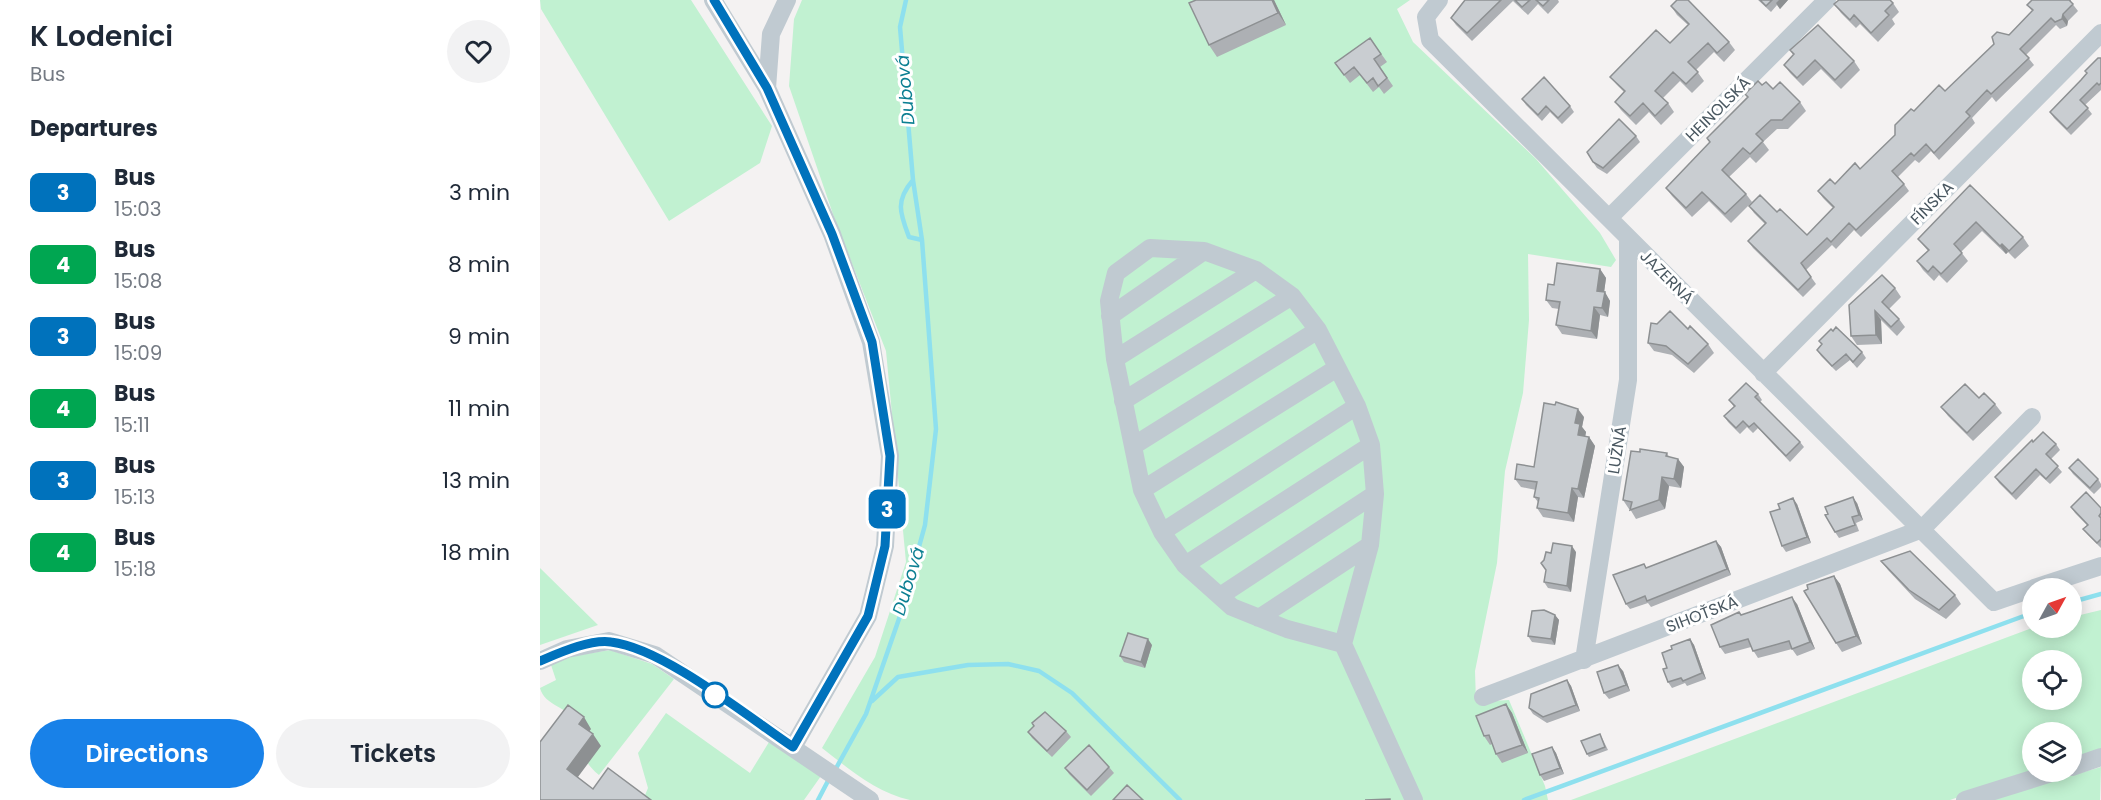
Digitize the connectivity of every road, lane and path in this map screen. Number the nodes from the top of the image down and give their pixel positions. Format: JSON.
{"nodes":[{"id":1,"x":713,"y":0,"type":"edge"},
{"id":2,"x":787,"y":0,"type":"edge"},
{"id":3,"x":1439,"y":0,"type":"edge"},
{"id":4,"x":1827,"y":0,"type":"edge"},
{"id":5,"x":2101,"y":33,"type":"edge"},
{"id":6,"x":771,"y":34,"type":"junction"},
{"id":7,"x":738,"y":40,"type":"junction"},
{"id":8,"x":767,"y":88,"type":"junction"},
{"id":9,"x":1609,"y":218,"type":"junction"},
{"id":10,"x":1628,"y":238,"type":"junction"},
{"id":11,"x":1204,"y":251,"type":"junction"},
{"id":12,"x":1256,"y":270,"type":"junction"},
{"id":13,"x":1292,"y":296,"type":"junction"},
{"id":14,"x":1110,"y":316,"type":"junction"},
{"id":15,"x":1318,"y":330,"type":"junction"},
{"id":16,"x":1115,"y":359,"type":"junction"},
{"id":17,"x":1337,"y":368,"type":"junction"},
{"id":18,"x":1763,"y":373,"type":"junction"},
{"id":19,"x":1123,"y":401,"type":"junction"},
{"id":20,"x":1357,"y":406,"type":"junction"},
{"id":21,"x":2032,"y":417,"type":"dead end"},
{"id":22,"x":1371,"y":445,"type":"junction"},
{"id":23,"x":1132,"y":446,"type":"junction"},
{"id":24,"x":1142,"y":490,"type":"junction"},
{"id":25,"x":1375,"y":494,"type":"junction"},
{"id":26,"x":1922,"y":529,"type":"junction"},
{"id":27,"x":1162,"y":532,"type":"junction"},
{"id":28,"x":1370,"y":545,"type":"junction"},
{"id":29,"x":1185,"y":565,"type":"junction"},
{"id":30,"x":2101,"y":566,"type":"edge"},
{"id":31,"x":2064,"y":578,"type":"edge"},
{"id":32,"x":2022,"y":592,"type":"edge"},
{"id":33,"x":1220,"y":596,"type":"junction"},
{"id":34,"x":1259,"y":618,"type":"junction"},
{"id":35,"x":1343,"y":644,"type":"junction"},
{"id":36,"x":1584,"y":660,"type":"junction"},
{"id":37,"x":540,"y":661,"type":"edge"},
{"id":38,"x":1483,"y":697,"type":"dead end"},
{"id":39,"x":793,"y":747,"type":"junction"},
{"id":40,"x":2101,"y":757,"type":"edge"},
{"id":41,"x":2082,"y":764,"type":"edge"},
{"id":42,"x":2023,"y":782,"type":"edge"},
{"id":43,"x":866,"y":797,"type":"edge"},
{"id":44,"x":1414,"y":800,"type":"edge"},
{"id":45,"x":1965,"y":800,"type":"edge"}],
"edges":[{"from":1,"to":7,"type":"street"},
{"from":2,"to":6,"type":"street"},
{"from":3,"to":9,"type":"street","name":"JAZERNÁ"},
{"from":4,"to":9,"type":"street","name":"HEINOLSKÁ"},
{"from":5,"to":18,"type":"street","name":"FÍNSKA"},
{"from":6,"to":7,"type":"street"},
{"from":6,"to":8,"type":"street"},
{"from":7,"to":8,"type":"street"},
{"from":8,"to":39,"type":"street"},
{"from":9,"to":10,"type":"street","name":"JAZERNÁ"},
{"from":10,"to":18,"type":"street","name":"JAZERNÁ"},
{"from":10,"to":36,"type":"street","name":"LUŽNÁ"},
{"from":11,"to":12,"type":"street"},
{"from":11,"to":14,"type":"street"},
{"from":11,"to":14,"type":"street"},
{"from":12,"to":13,"type":"street"},
{"from":12,"to":16,"type":"street"},
{"from":13,"to":15,"type":"street"},
{"from":13,"to":19,"type":"street"},
{"from":14,"to":16,"type":"street"},
{"from":15,"to":17,"type":"street"},
{"from":15,"to":23,"type":"street"},
{"from":16,"to":19,"type":"street"},
{"from":17,"to":20,"type":"street"},
{"from":17,"to":24,"type":"street"},
{"from":18,"to":26,"type":"street","name":"JAZERNÁ"},
{"from":19,"to":23,"type":"street"},
{"from":20,"to":22,"type":"street"},
{"from":20,"to":27,"type":"street"},
{"from":21,"to":26,"type":"street"},
{"from":22,"to":25,"type":"street"},
{"from":22,"to":29,"type":"street"},
{"from":23,"to":24,"type":"street"},
{"from":24,"to":27,"type":"street"},
{"from":25,"to":28,"type":"street"},
{"from":25,"to":33,"type":"street"},
{"from":26,"to":32,"type":"street","name":"JAZERNÁ"},
{"from":26,"to":36,"type":"street","name":"SIHOŤSKÁ"},
{"from":27,"to":29,"type":"street"},
{"from":28,"to":34,"type":"street"},
{"from":28,"to":35,"type":"street"},
{"from":29,"to":33,"type":"street"},
{"from":30,"to":31,"type":"street"},
{"from":33,"to":34,"type":"street"},
{"from":34,"to":35,"type":"street"},
{"from":35,"to":44,"type":"street"},
{"from":36,"to":38,"type":"street","name":"SIHOŤSKÁ"},
{"from":37,"to":39,"type":"street"},
{"from":39,"to":43,"type":"street"},
{"from":40,"to":41,"type":"street"},
{"from":42,"to":45,"type":"street"}]}
